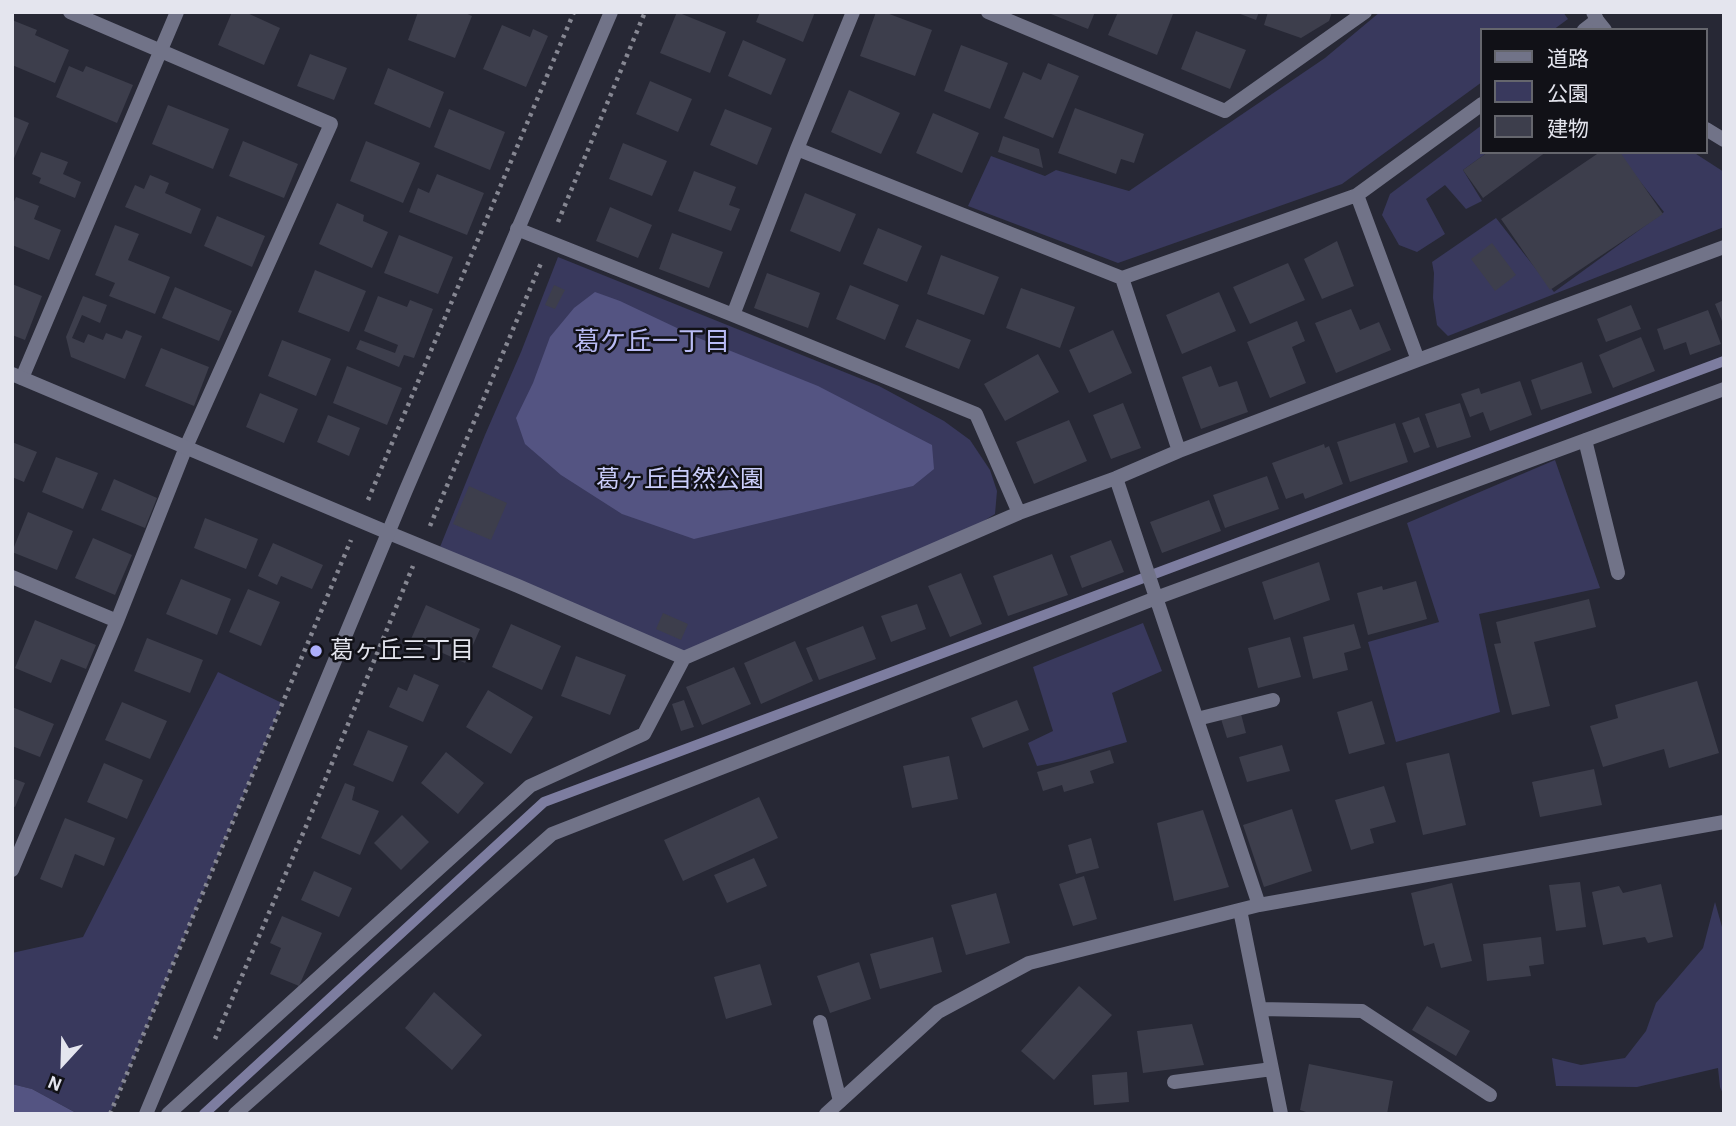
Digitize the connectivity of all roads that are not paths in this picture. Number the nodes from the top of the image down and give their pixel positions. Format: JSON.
{"nodes":[{"id":1,"x":70,"y":12,"type":"edge"},
{"id":2,"x":177,"y":12,"type":"edge"},
{"id":3,"x":611,"y":12,"type":"edge"},
{"id":4,"x":853,"y":12,"type":"edge"},
{"id":5,"x":988,"y":12,"type":"edge"},
{"id":6,"x":1365,"y":12,"type":"edge"},
{"id":7,"x":160,"y":51,"type":"junction"},
{"id":8,"x":1480,"y":105,"type":"edge"},
{"id":9,"x":1708,"y":130,"type":"edge"},
{"id":10,"x":1724,"y":140,"type":"edge"},
{"id":11,"x":797,"y":149,"type":"junction"},
{"id":12,"x":1357,"y":195,"type":"junction"},
{"id":13,"x":517,"y":229,"type":"junction"},
{"id":14,"x":1724,"y":247,"type":"edge"},
{"id":15,"x":1122,"y":278,"type":"junction"},
{"id":16,"x":733,"y":316,"type":"junction"},
{"id":17,"x":1418,"y":360,"type":"junction"},
{"id":18,"x":17,"y":376,"type":"edge"},
{"id":19,"x":1724,"y":389,"type":"edge"},
{"id":20,"x":1585,"y":440,"type":"junction"},
{"id":21,"x":186,"y":447,"type":"junction"},
{"id":22,"x":1179,"y":451,"type":"junction"},
{"id":23,"x":1116,"y":478,"type":"junction"},
{"id":24,"x":1018,"y":513,"type":"junction"},
{"id":25,"x":388,"y":533,"type":"junction"},
{"id":26,"x":1618,"y":573,"type":"dead end"},
{"id":27,"x":12,"y":577,"type":"edge"},
{"id":28,"x":1155,"y":593,"type":"junction"},
{"id":29,"x":117,"y":621,"type":"junction"},
{"id":30,"x":684,"y":659,"type":"junction"},
{"id":31,"x":1273,"y":700,"type":"dead end"},
{"id":32,"x":1197,"y":719,"type":"junction"},
{"id":33,"x":1724,"y":822,"type":"edge"},
{"id":34,"x":12,"y":870,"type":"edge"},
{"id":35,"x":1259,"y":905,"type":"junction"},
{"id":36,"x":1240,"y":910,"type":"junction"},
{"id":37,"x":1260,"y":1009,"type":"junction"},
{"id":38,"x":820,"y":1022,"type":"dead end"},
{"id":39,"x":1272,"y":1069,"type":"junction"},
{"id":40,"x":1174,"y":1082,"type":"dead end"},
{"id":41,"x":1490,"y":1095,"type":"dead end"},
{"id":42,"x":840,"y":1101,"type":"junction"},
{"id":43,"x":146,"y":1114,"type":"edge"},
{"id":44,"x":168,"y":1114,"type":"edge"},
{"id":45,"x":235,"y":1114,"type":"edge"},
{"id":46,"x":826,"y":1114,"type":"edge"},
{"id":47,"x":1281,"y":1114,"type":"edge"}],
"edges":[{"from":1,"to":7,"type":"street"},
{"from":2,"to":7,"type":"street"},
{"from":3,"to":13,"type":"street"},
{"from":4,"to":11,"type":"street"},
{"from":5,"to":6,"type":"street"},
{"from":7,"to":18,"type":"street"},
{"from":7,"to":21,"type":"street"},
{"from":8,"to":12,"type":"street"},
{"from":9,"to":10,"type":"street"},
{"from":11,"to":15,"type":"street"},
{"from":11,"to":16,"type":"street"},
{"from":12,"to":15,"type":"street"},
{"from":12,"to":17,"type":"street"},
{"from":13,"to":16,"type":"street"},
{"from":13,"to":25,"type":"street"},
{"from":14,"to":17,"type":"street"},
{"from":15,"to":22,"type":"street"},
{"from":16,"to":24,"type":"street"},
{"from":17,"to":22,"type":"street"},
{"from":18,"to":21,"type":"street"},
{"from":19,"to":20,"type":"street"},
{"from":20,"to":26,"type":"street"},
{"from":20,"to":28,"type":"street"},
{"from":21,"to":25,"type":"street"},
{"from":21,"to":29,"type":"street"},
{"from":22,"to":23,"type":"street"},
{"from":23,"to":24,"type":"street"},
{"from":23,"to":28,"type":"street"},
{"from":24,"to":30,"type":"street"},
{"from":25,"to":30,"type":"street"},
{"from":25,"to":43,"type":"street"},
{"from":27,"to":29,"type":"street"},
{"from":28,"to":32,"type":"street"},
{"from":28,"to":45,"type":"street"},
{"from":29,"to":34,"type":"street"},
{"from":30,"to":44,"type":"street"},
{"from":31,"to":32,"type":"street"},
{"from":32,"to":35,"type":"street"},
{"from":33,"to":35,"type":"street"},
{"from":35,"to":36,"type":"street"},
{"from":36,"to":37,"type":"street"},
{"from":36,"to":42,"type":"street"},
{"from":37,"to":39,"type":"street"},
{"from":37,"to":41,"type":"street"},
{"from":38,"to":42,"type":"street"},
{"from":39,"to":40,"type":"street"},
{"from":39,"to":47,"type":"street"},
{"from":42,"to":46,"type":"street"}]}
